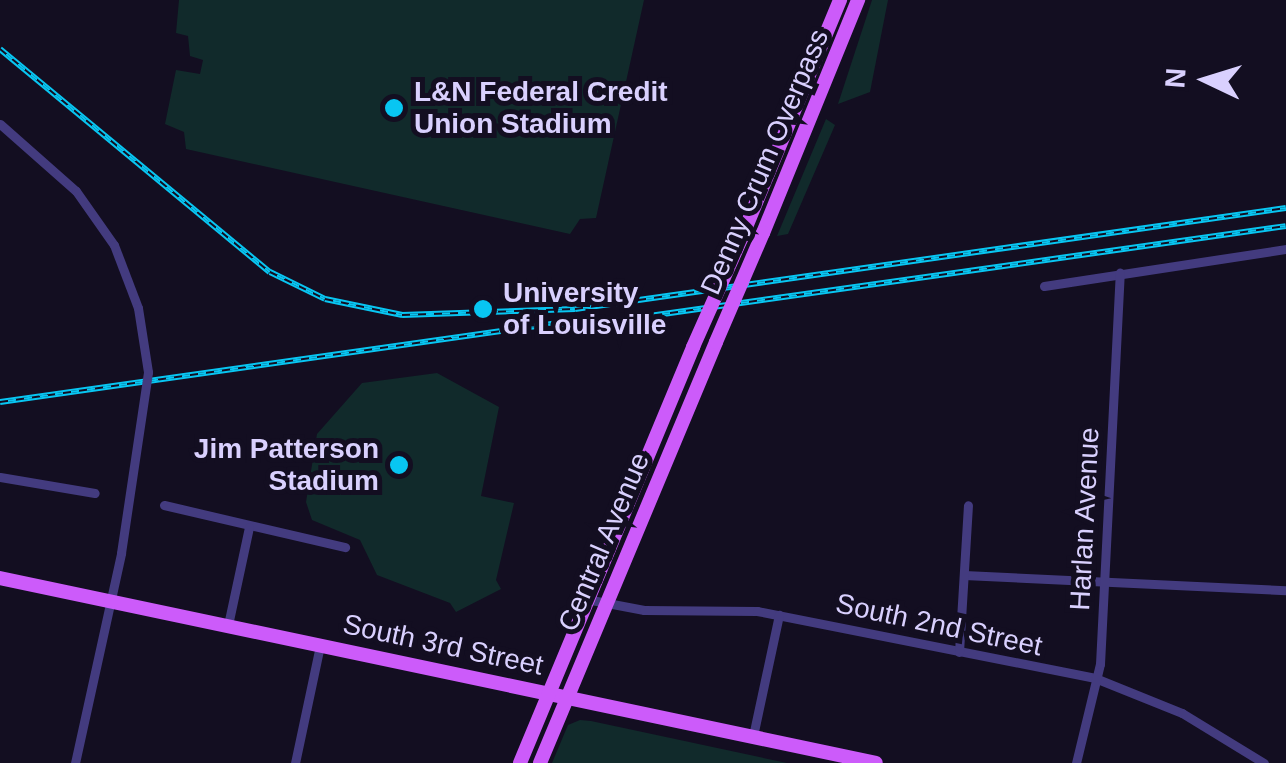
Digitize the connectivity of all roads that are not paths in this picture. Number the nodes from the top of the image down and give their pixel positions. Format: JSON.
{"nodes":[{"id":1,"x":840,"y":0,"type":"edge"},
{"id":2,"x":858,"y":0,"type":"edge"},
{"id":3,"x":0,"y":124,"type":"edge"},
{"id":4,"x":1286,"y":249,"type":"edge"},
{"id":5,"x":1120,"y":274,"type":"junction"},
{"id":6,"x":1044,"y":286,"type":"dead end"},
{"id":7,"x":716,"y":342,"type":"joint"},
{"id":8,"x":693,"y":347,"type":"joint"},
{"id":9,"x":0,"y":477,"type":"edge"},
{"id":10,"x":96,"y":493,"type":"dead end"},
{"id":11,"x":164,"y":505,"type":"dead end"},
{"id":12,"x":968,"y":505,"type":"dead end"},
{"id":13,"x":249,"y":528,"type":"junction"},
{"id":14,"x":345,"y":547,"type":"dead end"},
{"id":15,"x":964,"y":575,"type":"junction"},
{"id":16,"x":0,"y":578,"type":"edge"},
{"id":17,"x":1104,"y":581,"type":"junction"},
{"id":18,"x":1286,"y":590,"type":"edge"},
{"id":19,"x":585,"y":599,"type":"junction"},
{"id":20,"x":109,"y":600,"type":"junction"},
{"id":21,"x":605,"y":604,"type":"junction"},
{"id":22,"x":779,"y":615,"type":"junction"},
{"id":23,"x":228,"y":625,"type":"junction"},
{"id":24,"x":320,"y":645,"type":"junction"},
{"id":25,"x":959,"y":652,"type":"junction"},
{"id":26,"x":1096,"y":678,"type":"junction"},
{"id":27,"x":548,"y":692,"type":"junction"},
{"id":28,"x":567,"y":696,"type":"junction"},
{"id":29,"x":753,"y":736,"type":"junction"},
{"id":30,"x":75,"y":763,"type":"edge"},
{"id":31,"x":295,"y":763,"type":"edge"},
{"id":32,"x":520,"y":763,"type":"edge"},
{"id":33,"x":540,"y":763,"type":"edge"},
{"id":34,"x":876,"y":763,"type":"edge"},
{"id":35,"x":1076,"y":763,"type":"edge"},
{"id":36,"x":1264,"y":763,"type":"edge"}],
"edges":[{"from":1,"to":8,"type":"main road","name":"Denny Crum Overpass","bridge":true},
{"from":2,"to":7,"type":"main road","name":"Denny Crum Overpass","bridge":true},
{"from":3,"to":20,"type":"street","bridge":true},
{"from":4,"to":5,"type":"street"},
{"from":5,"to":6,"type":"street"},
{"from":5,"to":17,"type":"street","name":"Harlan Avenue"},
{"from":7,"to":21,"type":"main road","name":"Central Avenue"},
{"from":8,"to":19,"type":"main road","name":"Central Avenue"},
{"from":9,"to":10,"type":"street"},
{"from":11,"to":13,"type":"street"},
{"from":12,"to":15,"type":"street"},
{"from":13,"to":14,"type":"street"},
{"from":13,"to":23,"type":"street"},
{"from":15,"to":17,"type":"street"},
{"from":15,"to":25,"type":"street"},
{"from":16,"to":20,"type":"main road","name":"South 3rd Street"},
{"from":17,"to":18,"type":"street"},
{"from":17,"to":26,"type":"street","name":"Harlan Avenue"},
{"from":19,"to":21,"type":"street","name":"South 2nd Street"},
{"from":19,"to":27,"type":"main road","name":"Central Avenue"},
{"from":20,"to":23,"type":"main road","name":"South 3rd Street"},
{"from":20,"to":30,"type":"street"},
{"from":21,"to":22,"type":"street","name":"South 2nd Street"},
{"from":21,"to":28,"type":"main road","name":"Central Avenue"},
{"from":22,"to":25,"type":"street","name":"South 2nd Street"},
{"from":22,"to":29,"type":"street"},
{"from":23,"to":24,"type":"main road","name":"South 3rd Street"},
{"from":24,"to":27,"type":"main road","name":"South 3rd Street"},
{"from":24,"to":31,"type":"street"},
{"from":25,"to":26,"type":"street","name":"South 2nd Street"},
{"from":26,"to":35,"type":"street","name":"Harlan Avenue"},
{"from":26,"to":36,"type":"street","name":"South 2nd Street"},
{"from":27,"to":28,"type":"main road","name":"South 3rd Street"},
{"from":27,"to":32,"type":"main road","name":"Central Avenue"},
{"from":28,"to":29,"type":"main road","name":"South 3rd Street"},
{"from":28,"to":33,"type":"main road","name":"Central Avenue"},
{"from":29,"to":34,"type":"main road","name":"South 3rd Street"}]}
